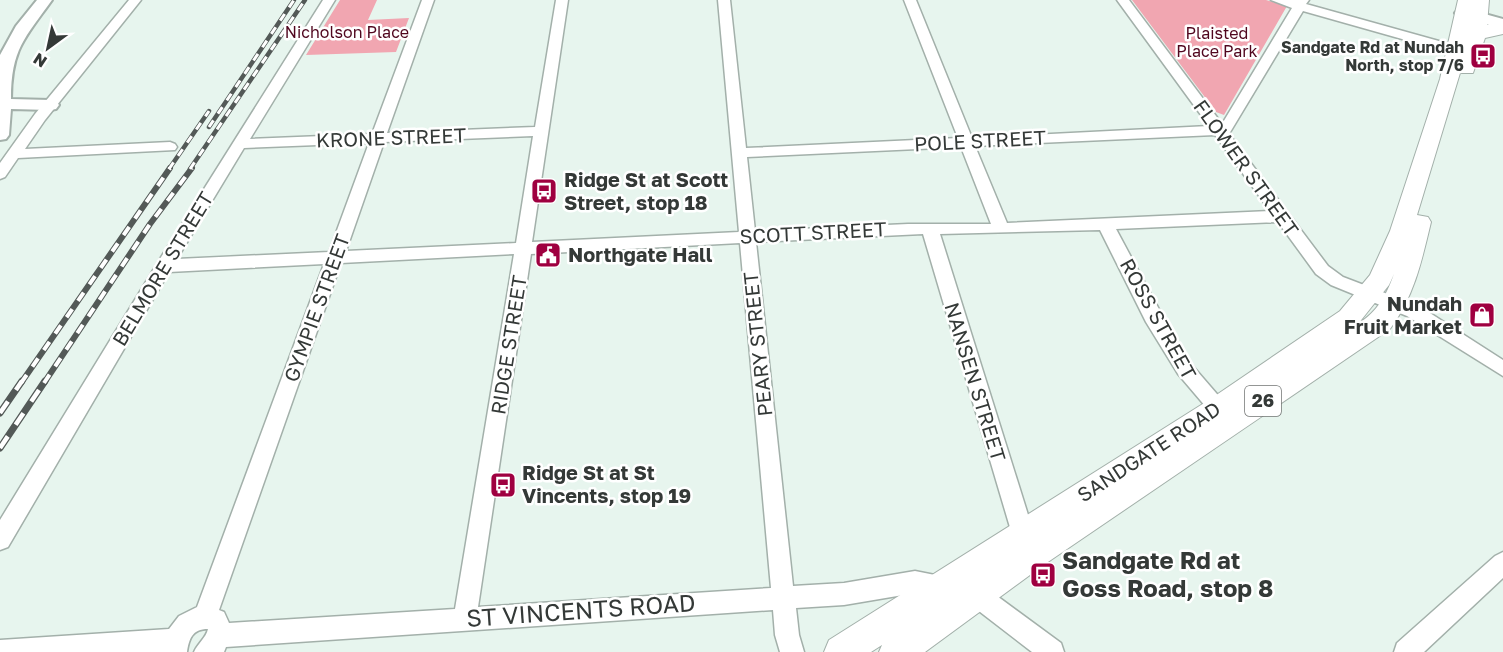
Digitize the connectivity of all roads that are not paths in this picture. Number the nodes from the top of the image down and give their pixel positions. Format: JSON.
{"nodes":[{"id":1,"x":29,"y":0,"type":"edge"},
{"id":2,"x":45,"y":0,"type":"edge"},
{"id":3,"x":135,"y":0,"type":"edge"},
{"id":4,"x":329,"y":0,"type":"edge"},
{"id":5,"x":428,"y":0,"type":"edge"},
{"id":6,"x":562,"y":0,"type":"edge"},
{"id":7,"x":724,"y":0,"type":"edge"},
{"id":8,"x":910,"y":0,"type":"edge"},
{"id":9,"x":1124,"y":0,"type":"edge"},
{"id":10,"x":1277,"y":0,"type":"edge"},
{"id":11,"x":1302,"y":3,"type":"edge"},
{"id":12,"x":1475,"y":11,"type":"edge"},
{"id":13,"x":1503,"y":19,"type":"edge"},
{"id":14,"x":1503,"y":27,"type":"edge"},
{"id":15,"x":0,"y":38,"type":"edge"},
{"id":16,"x":1441,"y":46,"type":"dead end"},
{"id":17,"x":3,"y":103,"type":"junction"},
{"id":18,"x":50,"y":105,"type":"junction"},
{"id":19,"x":1220,"y":130,"type":"junction"},
{"id":20,"x":542,"y":131,"type":"junction"},
{"id":21,"x":0,"y":135,"type":"edge"},
{"id":22,"x":378,"y":138,"type":"junction"},
{"id":23,"x":967,"y":142,"type":"junction"},
{"id":24,"x":240,"y":144,"type":"junction"},
{"id":25,"x":170,"y":147,"type":"dead end"},
{"id":26,"x":740,"y":153,"type":"junction"},
{"id":27,"x":15,"y":154,"type":"junction"},
{"id":28,"x":0,"y":174,"type":"edge"},
{"id":29,"x":1282,"y":216,"type":"junction"},
{"id":30,"x":1106,"y":225,"type":"junction"},
{"id":31,"x":932,"y":229,"type":"junction"},
{"id":32,"x":1001,"y":229,"type":"junction"},
{"id":33,"x":747,"y":237,"type":"junction"},
{"id":34,"x":524,"y":248,"type":"junction"},
{"id":35,"x":336,"y":257,"type":"junction"},
{"id":36,"x":164,"y":266,"type":"junction"},
{"id":37,"x":1383,"y":298,"type":"junction"},
{"id":38,"x":1503,"y":369,"type":"edge"},
{"id":39,"x":1219,"y":408,"type":"junction"},
{"id":40,"x":1023,"y":534,"type":"junction"},
{"id":41,"x":0,"y":540,"type":"edge"},
{"id":42,"x":1503,"y":563,"type":"edge"},
{"id":43,"x":958,"y":587,"type":"junction"},
{"id":44,"x":783,"y":598,"type":"junction"},
{"id":45,"x":465,"y":618,"type":"junction"},
{"id":46,"x":210,"y":635,"type":"edge"},
{"id":47,"x":176,"y":646,"type":"edge"},
{"id":48,"x":0,"y":652,"type":"edge"},
{"id":49,"x":792,"y":652,"type":"edge"},
{"id":50,"x":841,"y":652,"type":"edge"},
{"id":51,"x":896,"y":652,"type":"edge"},
{"id":52,"x":1052,"y":652,"type":"edge"},
{"id":53,"x":1407,"y":652,"type":"edge"}],
"edges":[{"from":1,"to":15,"type":"main road"},
{"from":2,"to":17,"type":"main road"},
{"from":3,"to":18,"type":"street"},
{"from":4,"to":24,"type":"street","name":"BELMORE STREET"},
{"from":5,"to":22,"type":"street","name":"GYMPIE STREET"},
{"from":6,"to":20,"type":"street","name":"RIDGE STREET"},
{"from":7,"to":26,"type":"street","name":"PEARY STREET"},
{"from":8,"to":23,"type":"street"},
{"from":9,"to":19,"type":"street","name":"FLOWER STREET"},
{"from":10,"to":11,"type":"street"},
{"from":11,"to":16,"type":"street"},
{"from":11,"to":19,"type":"street"},
{"from":12,"to":13,"type":"highway"},
{"from":12,"to":14,"type":"highway"},
{"from":12,"to":37,"type":"highway","name":"SANDGATE ROAD","number":"26"},
{"from":17,"to":18,"type":"main road"},
{"from":17,"to":21,"type":"main road"},
{"from":18,"to":27,"type":"street"},
{"from":19,"to":23,"type":"street","name":"POLE STREET"},
{"from":19,"to":29,"type":"street","name":"FLOWER STREET"},
{"from":20,"to":22,"type":"street","name":"KRONE STREET"},
{"from":20,"to":34,"type":"street","name":"RIDGE STREET"},
{"from":22,"to":24,"type":"street","name":"KRONE STREET"},
{"from":22,"to":35,"type":"street","name":"GYMPIE STREET"},
{"from":23,"to":26,"type":"street","name":"POLE STREET"},
{"from":23,"to":32,"type":"street"},
{"from":24,"to":36,"type":"street","name":"BELMORE STREET"},
{"from":25,"to":27,"type":"street"},
{"from":26,"to":33,"type":"street","name":"PEARY STREET"},
{"from":27,"to":28,"type":"street"},
{"from":29,"to":30,"type":"street","name":"SCOTT STREET"},
{"from":29,"to":37,"type":"street","name":"FLOWER STREET"},
{"from":30,"to":32,"type":"street","name":"SCOTT STREET"},
{"from":30,"to":39,"type":"street","name":"ROSS STREET"},
{"from":31,"to":32,"type":"street","name":"SCOTT STREET"},
{"from":31,"to":33,"type":"street","name":"SCOTT STREET"},
{"from":31,"to":40,"type":"street","name":"NANSEN STREET"},
{"from":33,"to":34,"type":"street","name":"SCOTT STREET"},
{"from":33,"to":44,"type":"street","name":"PEARY STREET"},
{"from":34,"to":35,"type":"street","name":"SCOTT STREET"},
{"from":34,"to":45,"type":"street","name":"RIDGE STREET"},
{"from":35,"to":36,"type":"street","name":"SCOTT STREET"},
{"from":35,"to":46,"type":"street","name":"GYMPIE STREET"},
{"from":36,"to":41,"type":"street","name":"BELMORE STREET"},
{"from":37,"to":38,"type":"street","name":"FLOWER STREET"},
{"from":37,"to":39,"type":"highway","name":"SANDGATE ROAD","number":"26"},
{"from":37,"to":43,"type":"highway","name":"SANDGATE ROAD","number":"26"},
{"from":39,"to":40,"type":"highway","name":"SANDGATE ROAD","number":"26"},
{"from":40,"to":43,"type":"highway","name":"SANDGATE ROAD","number":"26"},
{"from":42,"to":53,"type":"street"},
{"from":43,"to":44,"type":"street","name":"ST VINCENTS ROAD"},
{"from":43,"to":50,"type":"highway","name":"SANDGATE ROAD","number":"26"},
{"from":43,"to":51,"type":"highway","name":"SANDGATE ROAD","number":"26"},
{"from":43,"to":52,"type":"street"},
{"from":44,"to":45,"type":"street","name":"ST VINCENTS ROAD"},
{"from":44,"to":49,"type":"street","name":"PEARY STREET"},
{"from":45,"to":46,"type":"street","name":"ST VINCENTS ROAD"},
{"from":46,"to":47,"type":"street"},
{"from":47,"to":48,"type":"street"}]}
